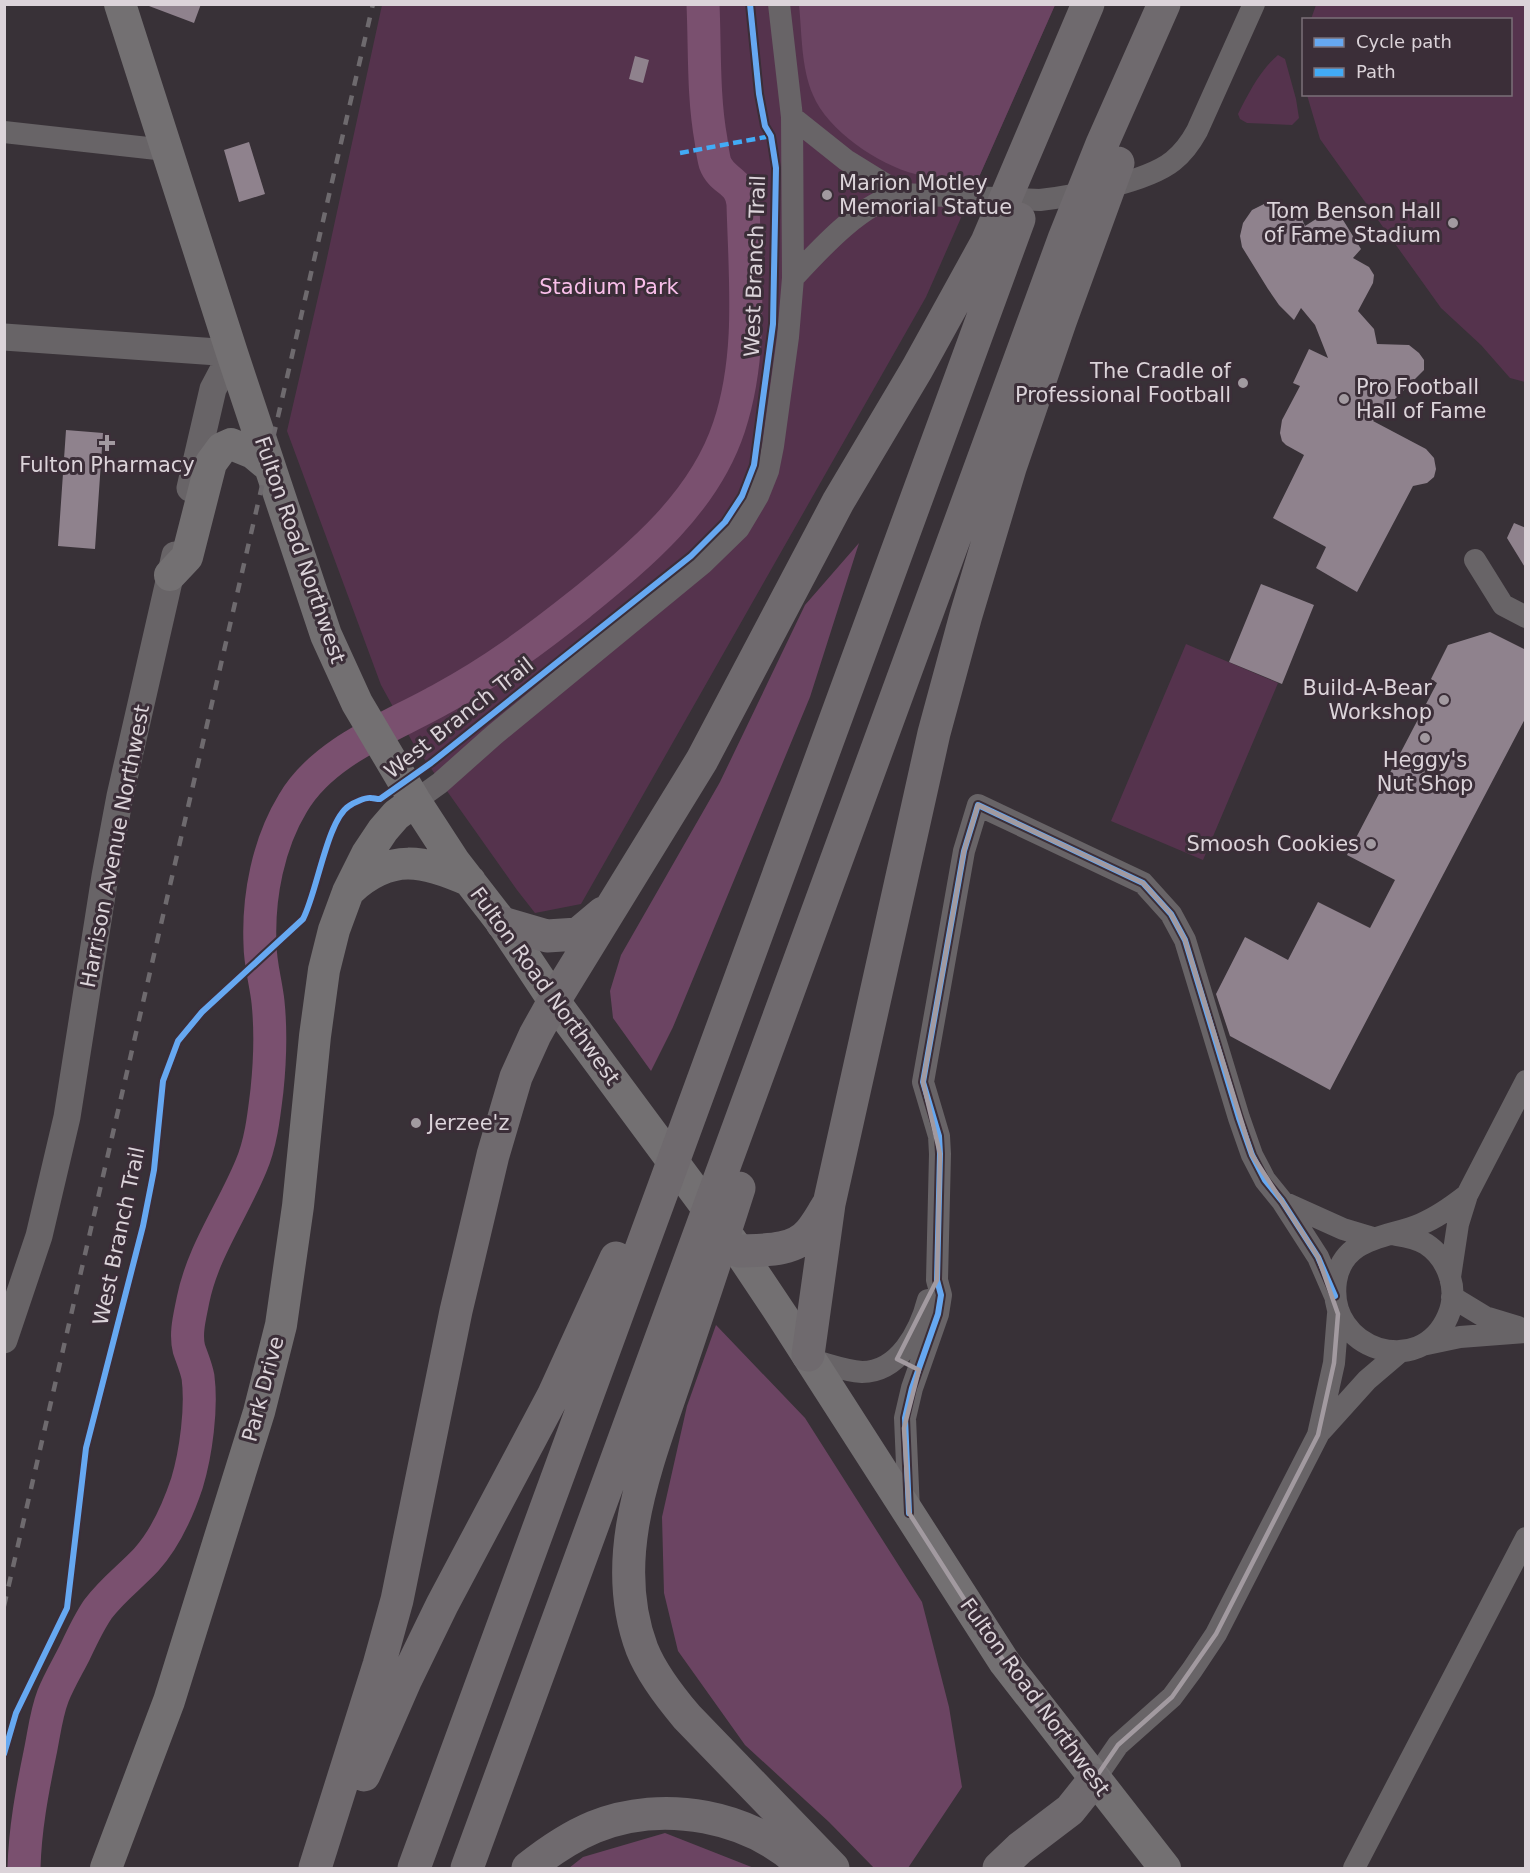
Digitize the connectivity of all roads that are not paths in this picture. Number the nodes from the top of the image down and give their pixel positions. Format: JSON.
{"nodes":[{"id":1,"x":120,"y":4,"type":"edge"},
{"id":2,"x":780,"y":4,"type":"edge"},
{"id":3,"x":1088,"y":4,"type":"edge"},
{"id":4,"x":1110,"y":4,"type":"edge"},
{"id":5,"x":1164,"y":4,"type":"edge"},
{"id":6,"x":1179,"y":4,"type":"edge"},
{"id":7,"x":1254,"y":4,"type":"edge"},
{"id":8,"x":792,"y":117,"type":"junction"},
{"id":9,"x":4,"y":132,"type":"edge"},
{"id":10,"x":1115,"y":140,"type":"junction"},
{"id":11,"x":1038,"y":146,"type":"junction"},
{"id":12,"x":166,"y":150,"type":"junction"},
{"id":13,"x":901,"y":195,"type":"junction"},
{"id":14,"x":1078,"y":236,"type":"junction"},
{"id":15,"x":998,"y":243,"type":"junction"},
{"id":16,"x":793,"y":278,"type":"junction"},
{"id":17,"x":4,"y":337,"type":"edge"},
{"id":18,"x":232,"y":353,"type":"junction"},
{"id":19,"x":270,"y":467,"type":"junction"},
{"id":20,"x":1475,"y":560,"type":"dead end"},
{"id":21,"x":170,"y":575,"type":"junction"},
{"id":22,"x":1526,"y":617,"type":"edge"},
{"id":23,"x":410,"y":791,"type":"junction"},
{"id":24,"x":470,"y":881,"type":"junction"},
{"id":25,"x":348,"y":892,"type":"junction"},
{"id":26,"x":613,"y":904,"type":"junction"},
{"id":27,"x":502,"y":923,"type":"junction"},
{"id":28,"x":554,"y":1001,"type":"junction"},
{"id":29,"x":1526,"y":1081,"type":"edge"},
{"id":30,"x":1467,"y":1195,"type":"junction"},
{"id":31,"x":1282,"y":1201,"type":"junction"},
{"id":32,"x":829,"y":1204,"type":"junction"},
{"id":33,"x":644,"y":1213,"type":"junction"},
{"id":34,"x":1382,"y":1236,"type":"junction"},
{"id":35,"x":739,"y":1251,"type":"junction"},
{"id":36,"x":937,"y":1280,"type":"junction"},
{"id":37,"x":695,"y":1282,"type":"junction"},
{"id":38,"x":1451,"y":1287,"type":"junction"},
{"id":39,"x":1336,"y":1305,"type":"junction"},
{"id":40,"x":1526,"y":1331,"type":"edge"},
{"id":41,"x":4,"y":1340,"type":"edge"},
{"id":42,"x":1411,"y":1348,"type":"junction"},
{"id":43,"x":809,"y":1358,"type":"junction"},
{"id":44,"x":897,"y":1359,"type":"junction"},
{"id":45,"x":919,"y":1370,"type":"junction"},
{"id":46,"x":1318,"y":1435,"type":"junction"},
{"id":47,"x":909,"y":1513,"type":"junction"},
{"id":48,"x":1526,"y":1538,"type":"edge"},
{"id":49,"x":1094,"y":1780,"type":"junction"},
{"id":50,"x":106,"y":1869,"type":"edge"},
{"id":51,"x":315,"y":1869,"type":"edge"},
{"id":52,"x":322,"y":1869,"type":"edge"},
{"id":53,"x":414,"y":1869,"type":"edge"},
{"id":54,"x":467,"y":1869,"type":"edge"},
{"id":55,"x":528,"y":1869,"type":"edge"},
{"id":56,"x":805,"y":1869,"type":"edge"},
{"id":57,"x":833,"y":1869,"type":"edge"},
{"id":58,"x":999,"y":1869,"type":"edge"},
{"id":59,"x":1165,"y":1869,"type":"edge"},
{"id":60,"x":1354,"y":1869,"type":"edge"}],
"edges":[{"from":1,"to":12,"type":"main road","name":"Fulton Road Northwest"},
{"from":2,"to":8,"type":"street"},
{"from":3,"to":11,"type":"highway"},
{"from":4,"to":11,"type":"highway"},
{"from":5,"to":10,"type":"highway"},
{"from":6,"to":10,"type":"highway"},
{"from":7,"to":13,"type":"street"},
{"from":8,"to":13,"type":"street"},
{"from":8,"to":16,"type":"street"},
{"from":9,"to":12,"type":"street"},
{"from":10,"to":14,"type":"highway"},
{"from":11,"to":15,"type":"highway"},
{"from":12,"to":18,"type":"main road","name":"Fulton Road Northwest"},
{"from":13,"to":16,"type":"street"},
{"from":14,"to":32,"type":"highway"},
{"from":14,"to":37,"type":"highway"},
{"from":15,"to":26,"type":"highway"},
{"from":15,"to":33,"type":"highway"},
{"from":16,"to":23,"type":"street"},
{"from":17,"to":18,"type":"street"},
{"from":18,"to":19,"type":"main road","name":"Fulton Road Northwest"},
{"from":18,"to":21,"type":"street","name":"Harrison Avenue Northwest"},
{"from":19,"to":21,"type":"main road"},
{"from":19,"to":23,"type":"main road","name":"Fulton Road Northwest"},
{"from":20,"to":22,"type":"street"},
{"from":21,"to":41,"type":"street","name":"Harrison Avenue Northwest"},
{"from":23,"to":24,"type":"main road","name":"Fulton Road Northwest"},
{"from":23,"to":25,"type":"main road","name":"Park Drive"},
{"from":24,"to":25,"type":"main road"},
{"from":24,"to":27,"type":"main road","name":"Fulton Road Northwest"},
{"from":25,"to":50,"type":"main road","name":"Park Drive"},
{"from":26,"to":27,"type":"highway"},
{"from":26,"to":28,"type":"highway"},
{"from":27,"to":28,"type":"main road","name":"Fulton Road Northwest"},
{"from":28,"to":35,"type":"main road","name":"Fulton Road Northwest"},
{"from":28,"to":51,"type":"highway"},
{"from":29,"to":30,"type":"street"},
{"from":30,"to":34,"type":"street"},
{"from":30,"to":38,"type":"street"},
{"from":31,"to":34,"type":"street"},
{"from":31,"to":36,"type":"street"},
{"from":31,"to":39,"type":"street"},
{"from":32,"to":35,"type":"highway"},
{"from":32,"to":43,"type":"highway"},
{"from":33,"to":52,"type":"highway"},
{"from":33,"to":53,"type":"highway"},
{"from":34,"to":38,"type":"street"},
{"from":34,"to":39,"type":"street"},
{"from":35,"to":43,"type":"main road","name":"Fulton Road Northwest"},
{"from":36,"to":44,"type":"street"},
{"from":36,"to":45,"type":"street"},
{"from":37,"to":54,"type":"highway"},
{"from":37,"to":57,"type":"highway"},
{"from":38,"to":40,"type":"street"},
{"from":38,"to":42,"type":"street"},
{"from":39,"to":42,"type":"street"},
{"from":39,"to":46,"type":"street"},
{"from":40,"to":42,"type":"street"},
{"from":42,"to":46,"type":"street"},
{"from":43,"to":44,"type":"street"},
{"from":43,"to":47,"type":"main road","name":"Fulton Road Northwest"},
{"from":44,"to":45,"type":"street"},
{"from":45,"to":47,"type":"street"},
{"from":46,"to":49,"type":"street"},
{"from":47,"to":49,"type":"main road","name":"Fulton Road Northwest"},
{"from":48,"to":60,"type":"street"},
{"from":49,"to":58,"type":"highway"},
{"from":49,"to":59,"type":"main road","name":"Fulton Road Northwest"},
{"from":55,"to":56,"type":"highway"}]}
